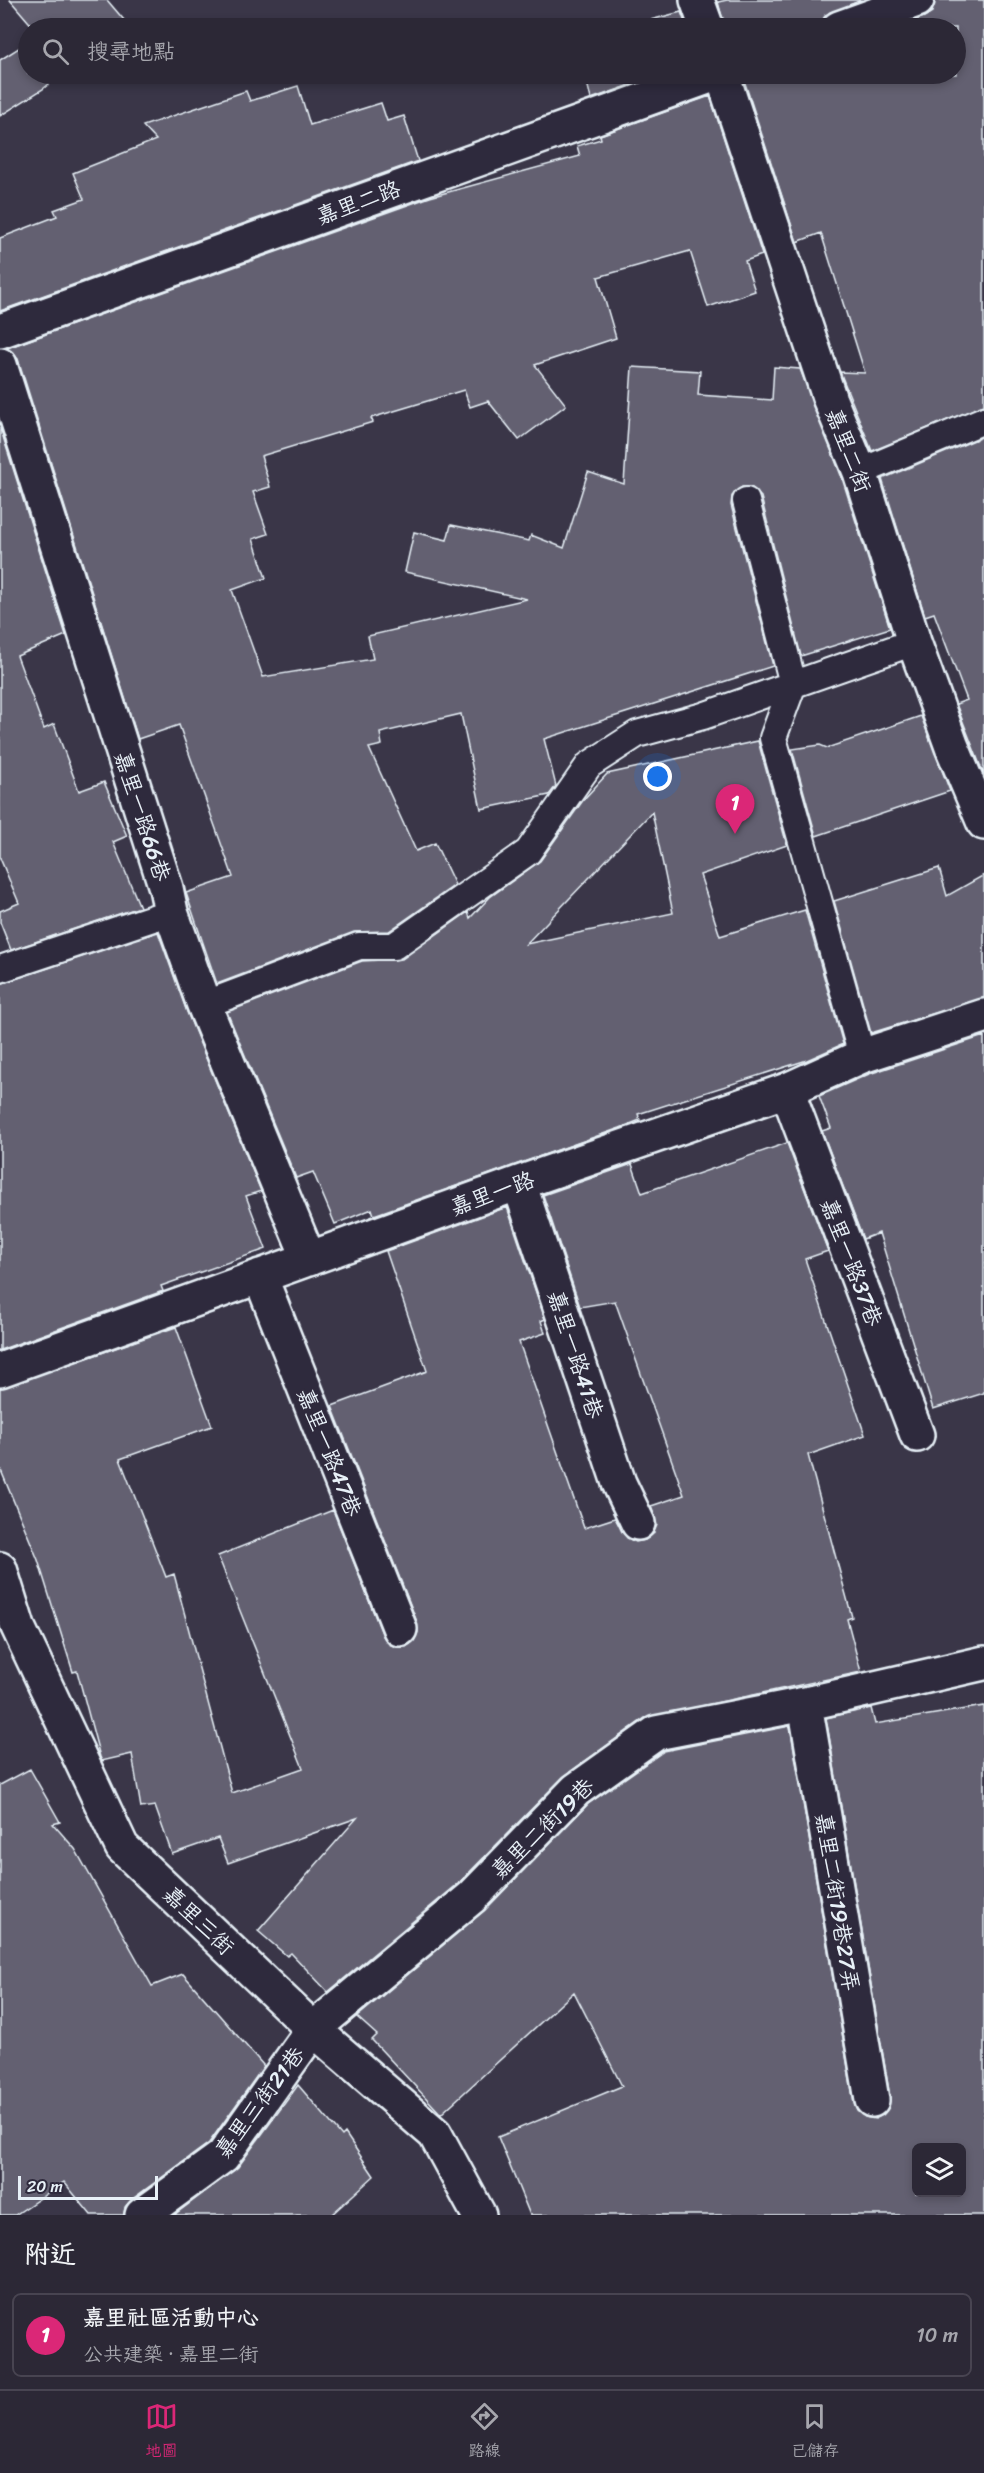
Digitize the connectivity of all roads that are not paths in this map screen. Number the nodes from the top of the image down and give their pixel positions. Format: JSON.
{"nodes":[{"id":1,"x":697,"y":0,"type":"edge"},
{"id":2,"x":917,"y":0,"type":"edge"},
{"id":3,"x":703,"y":18,"type":"edge"},
{"id":4,"x":867,"y":18,"type":"edge"},
{"id":5,"x":688,"y":84,"type":"edge"},
{"id":6,"x":725,"y":84,"type":"edge"},
{"id":7,"x":0,"y":331,"type":"edge"},
{"id":8,"x":0,"y":365,"type":"edge"},
{"id":9,"x":984,"y":420,"type":"edge"},
{"id":10,"x":860,"y":472,"type":"junction"},
{"id":11,"x":746,"y":501,"type":"dead end"},
{"id":12,"x":914,"y":642,"type":"junction"},
{"id":13,"x":795,"y":684,"type":"junction"},
{"id":14,"x":984,"y":823,"type":"edge"},
{"id":15,"x":171,"y":912,"type":"junction"},
{"id":16,"x":0,"y":969,"type":"edge"},
{"id":17,"x":204,"y":1005,"type":"junction"},
{"id":18,"x":984,"y":1016,"type":"edge"},
{"id":19,"x":862,"y":1056,"type":"junction"},
{"id":20,"x":787,"y":1090,"type":"junction"},
{"id":21,"x":519,"y":1182,"type":"junction"},
{"id":22,"x":309,"y":1259,"type":"junction"},
{"id":23,"x":260,"y":1276,"type":"junction"},
{"id":24,"x":0,"y":1370,"type":"edge"},
{"id":25,"x":917,"y":1435,"type":"dead end"},
{"id":26,"x":638,"y":1523,"type":"dead end"},
{"id":27,"x":0,"y":1569,"type":"edge"},
{"id":28,"x":400,"y":1629,"type":"dead end"},
{"id":29,"x":984,"y":1663,"type":"edge"},
{"id":30,"x":805,"y":1704,"type":"junction"},
{"id":31,"x":313,"y":2029,"type":"junction"},
{"id":32,"x":872,"y":2100,"type":"dead end"},
{"id":33,"x":142,"y":2215,"type":"edge"},
{"id":34,"x":479,"y":2215,"type":"edge"}],
"edges":[{"from":1,"to":3,"type":"street"},
{"from":2,"to":4,"type":"street"},
{"from":5,"to":7,"type":"street","name":"嘉里二路"},
{"from":6,"to":10,"type":"street","name":"嘉里二街"},
{"from":8,"to":15,"type":"street","name":"嘉里一路66巷"},
{"from":9,"to":10,"type":"lane"},
{"from":10,"to":12,"type":"street","name":"嘉里二街"},
{"from":11,"to":13,"type":"lane"},
{"from":12,"to":13,"type":"lane"},
{"from":12,"to":14,"type":"street","name":"嘉里二街"},
{"from":13,"to":17,"type":"lane"},
{"from":13,"to":19,"type":"lane"},
{"from":15,"to":16,"type":"lane"},
{"from":15,"to":17,"type":"street","name":"嘉里一路66巷"},
{"from":17,"to":22,"type":"street","name":"嘉里一路66巷"},
{"from":18,"to":19,"type":"street","name":"嘉里一路"},
{"from":19,"to":20,"type":"street","name":"嘉里一路"},
{"from":20,"to":21,"type":"street","name":"嘉里一路"},
{"from":20,"to":25,"type":"street","name":"嘉里一路37巷"},
{"from":21,"to":22,"type":"street","name":"嘉里一路"},
{"from":21,"to":26,"type":"street","name":"嘉里一路41巷"},
{"from":22,"to":23,"type":"street","name":"嘉里一路"},
{"from":23,"to":24,"type":"street","name":"嘉里一路"},
{"from":23,"to":28,"type":"street","name":"嘉里一路47巷"},
{"from":27,"to":31,"type":"street","name":"嘉里三街"},
{"from":29,"to":30,"type":"street","name":"嘉里二街19巷"},
{"from":30,"to":31,"type":"street","name":"嘉里二街19巷"},
{"from":30,"to":32,"type":"street","name":"嘉里二街19巷27弄"},
{"from":31,"to":33,"type":"street","name":"嘉里三街21巷"},
{"from":31,"to":34,"type":"street","name":"嘉里三街"}]}
